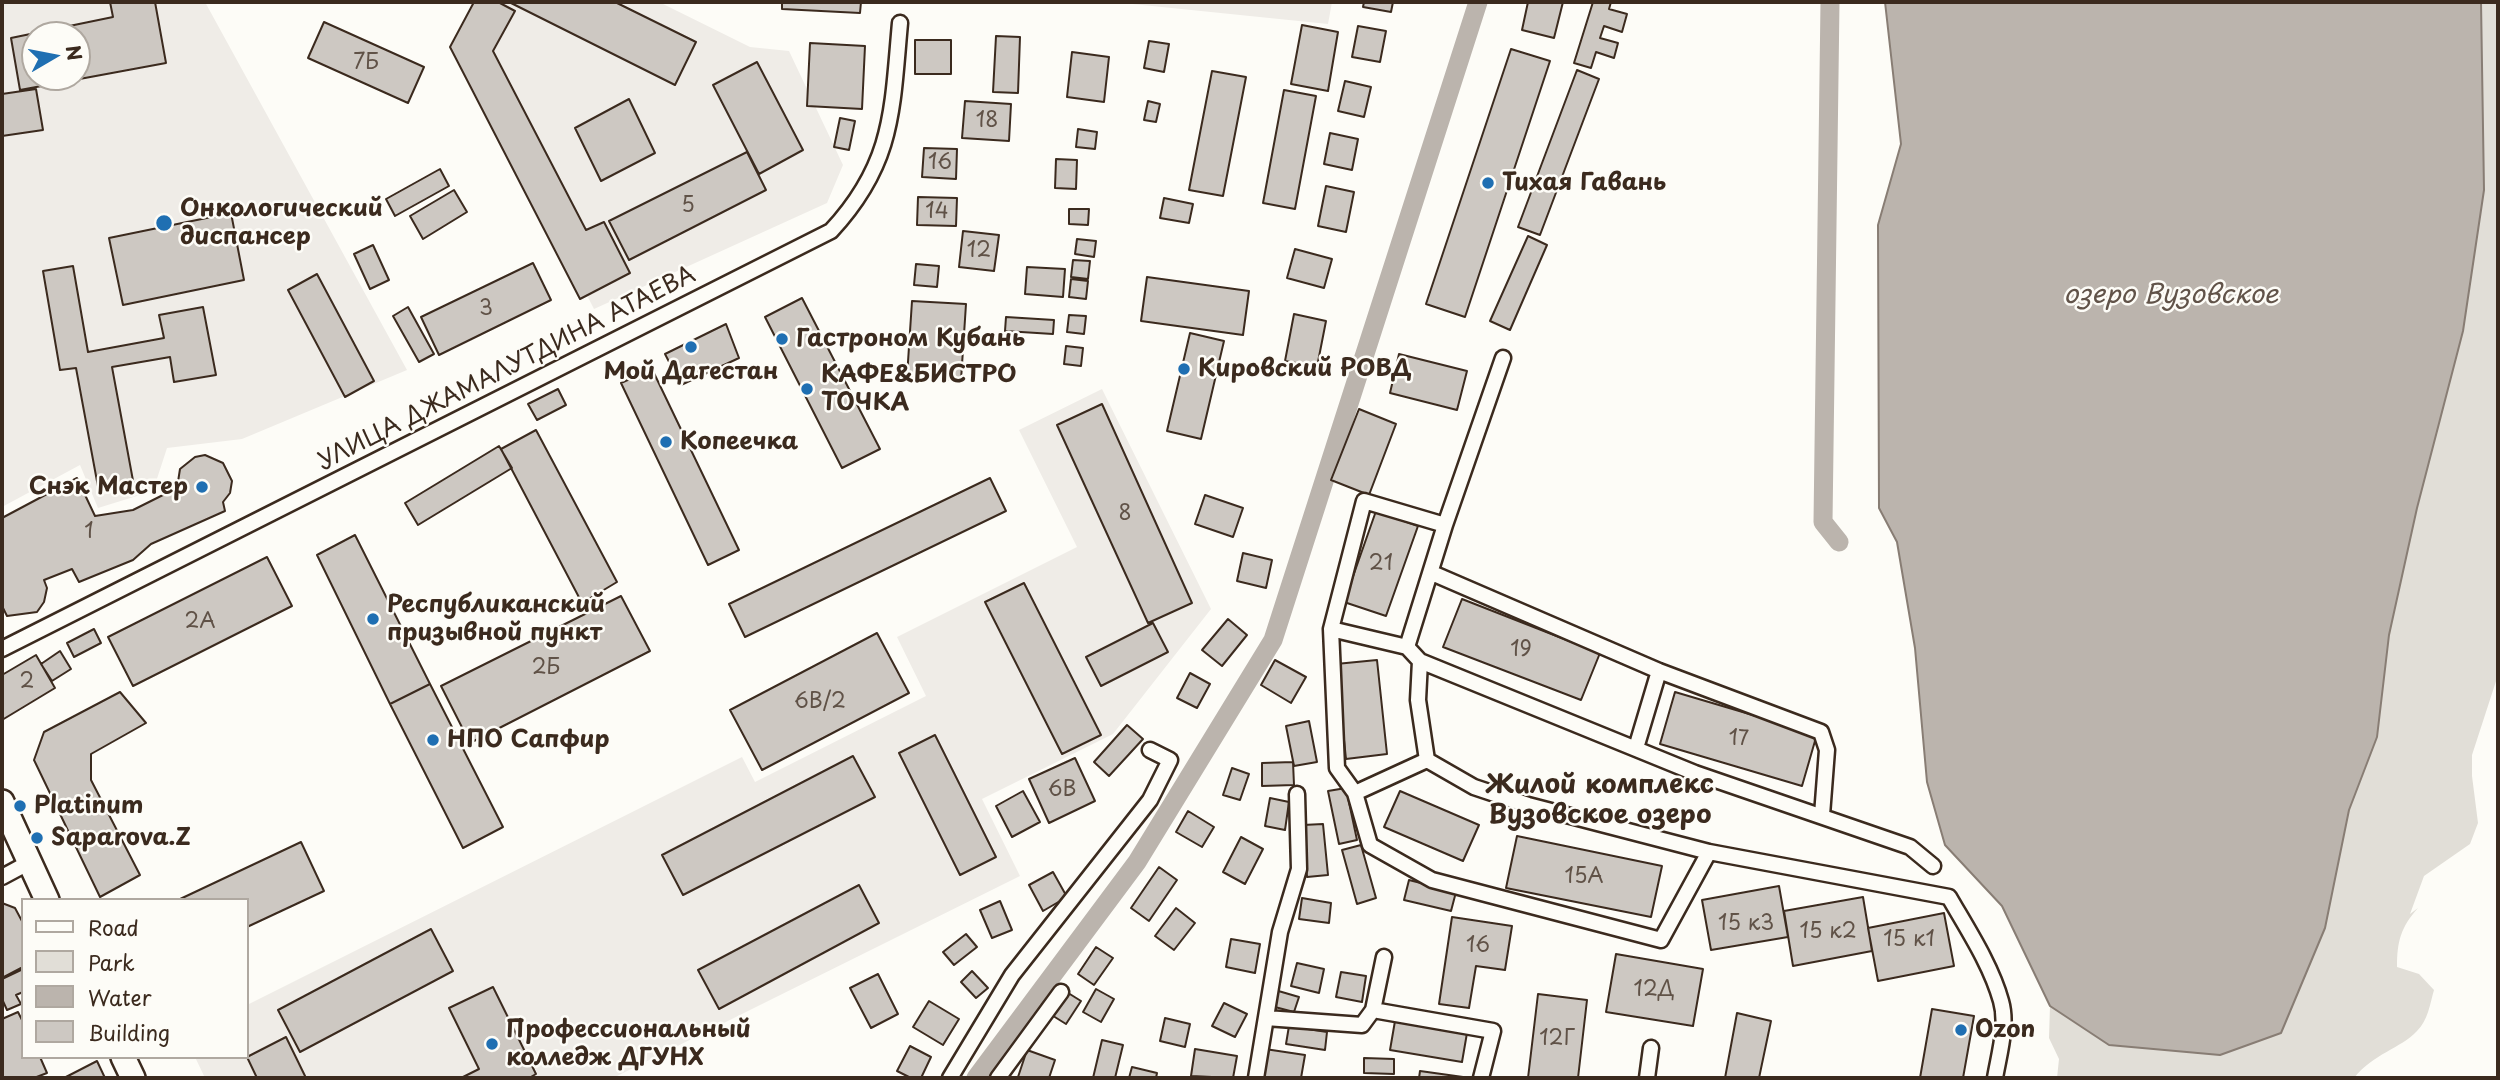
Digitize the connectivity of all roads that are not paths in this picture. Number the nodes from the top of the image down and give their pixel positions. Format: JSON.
{"nodes":[{"id":1,"x":900,"y":23,"type":"dead end"},
{"id":2,"x":1503,"y":358,"type":"dead end"},
{"id":3,"x":1444,"y":525,"type":"junction"},
{"id":4,"x":1432,"y":573,"type":"junction"},
{"id":5,"x":1331,"y":629,"type":"junction"},
{"id":6,"x":1408,"y":647,"type":"junction"},
{"id":7,"x":2,"y":649,"type":"edge"},
{"id":8,"x":1420,"y":661,"type":"junction"},
{"id":9,"x":1659,"y":671,"type":"junction"},
{"id":10,"x":1636,"y":748,"type":"junction"},
{"id":11,"x":1150,"y":750,"type":"dead end"},
{"id":12,"x":1427,"y":760,"type":"junction"},
{"id":13,"x":1355,"y":793,"type":"junction"},
{"id":14,"x":1297,"y":794,"type":"dead end"},
{"id":15,"x":2,"y":802,"type":"edge"},
{"id":16,"x":2,"y":811,"type":"edge"},
{"id":17,"x":1822,"y":815,"type":"junction"},
{"id":18,"x":1709,"y":852,"type":"junction"},
{"id":19,"x":28,"y":863,"type":"junction"},
{"id":20,"x":1933,"y":866,"type":"dead end"},
{"id":21,"x":2,"y":877,"type":"edge"},
{"id":22,"x":45,"y":898,"type":"edge"},
{"id":23,"x":1384,"y":957,"type":"dead end"},
{"id":24,"x":1061,"y":992,"type":"dead end"},
{"id":25,"x":1373,"y":1010,"type":"junction"},
{"id":26,"x":1266,"y":1018,"type":"junction"},
{"id":27,"x":1651,"y":1048,"type":"dead end"},
{"id":28,"x":126,"y":1059,"type":"edge"},
{"id":29,"x":136,"y":1078,"type":"edge"},
{"id":30,"x":950,"y":1078,"type":"edge"},
{"id":31,"x":998,"y":1078,"type":"edge"},
{"id":32,"x":1256,"y":1078,"type":"edge"},
{"id":33,"x":1480,"y":1078,"type":"edge"},
{"id":34,"x":1647,"y":1078,"type":"edge"},
{"id":35,"x":1995,"y":1078,"type":"edge"}],
"edges":[{"from":1,"to":7,"type":"street","name":"УЛИЦА ДЖАМАЛУТДИНА АТАЕВА"},
{"from":2,"to":3,"type":"street"},
{"from":3,"to":4,"type":"street"},
{"from":3,"to":5,"type":"street"},
{"from":4,"to":6,"type":"street"},
{"from":4,"to":9,"type":"street"},
{"from":5,"to":6,"type":"street"},
{"from":5,"to":13,"type":"street"},
{"from":6,"to":8,"type":"street"},
{"from":8,"to":10,"type":"street"},
{"from":8,"to":12,"type":"street"},
{"from":9,"to":10,"type":"street"},
{"from":9,"to":17,"type":"street"},
{"from":10,"to":17,"type":"street"},
{"from":11,"to":30,"type":"street"},
{"from":12,"to":13,"type":"street"},
{"from":12,"to":18,"type":"street"},
{"from":13,"to":18,"type":"street"},
{"from":14,"to":26,"type":"street"},
{"from":15,"to":19,"type":"main road"},
{"from":16,"to":19,"type":"main road"},
{"from":17,"to":20,"type":"street"},
{"from":18,"to":35,"type":"street"},
{"from":19,"to":21,"type":"street"},
{"from":19,"to":22,"type":"main road"},
{"from":23,"to":25,"type":"street"},
{"from":24,"to":31,"type":"street"},
{"from":25,"to":26,"type":"street"},
{"from":25,"to":33,"type":"street"},
{"from":26,"to":32,"type":"street"},
{"from":27,"to":34,"type":"street"},
{"from":28,"to":29,"type":"main road"}]}
